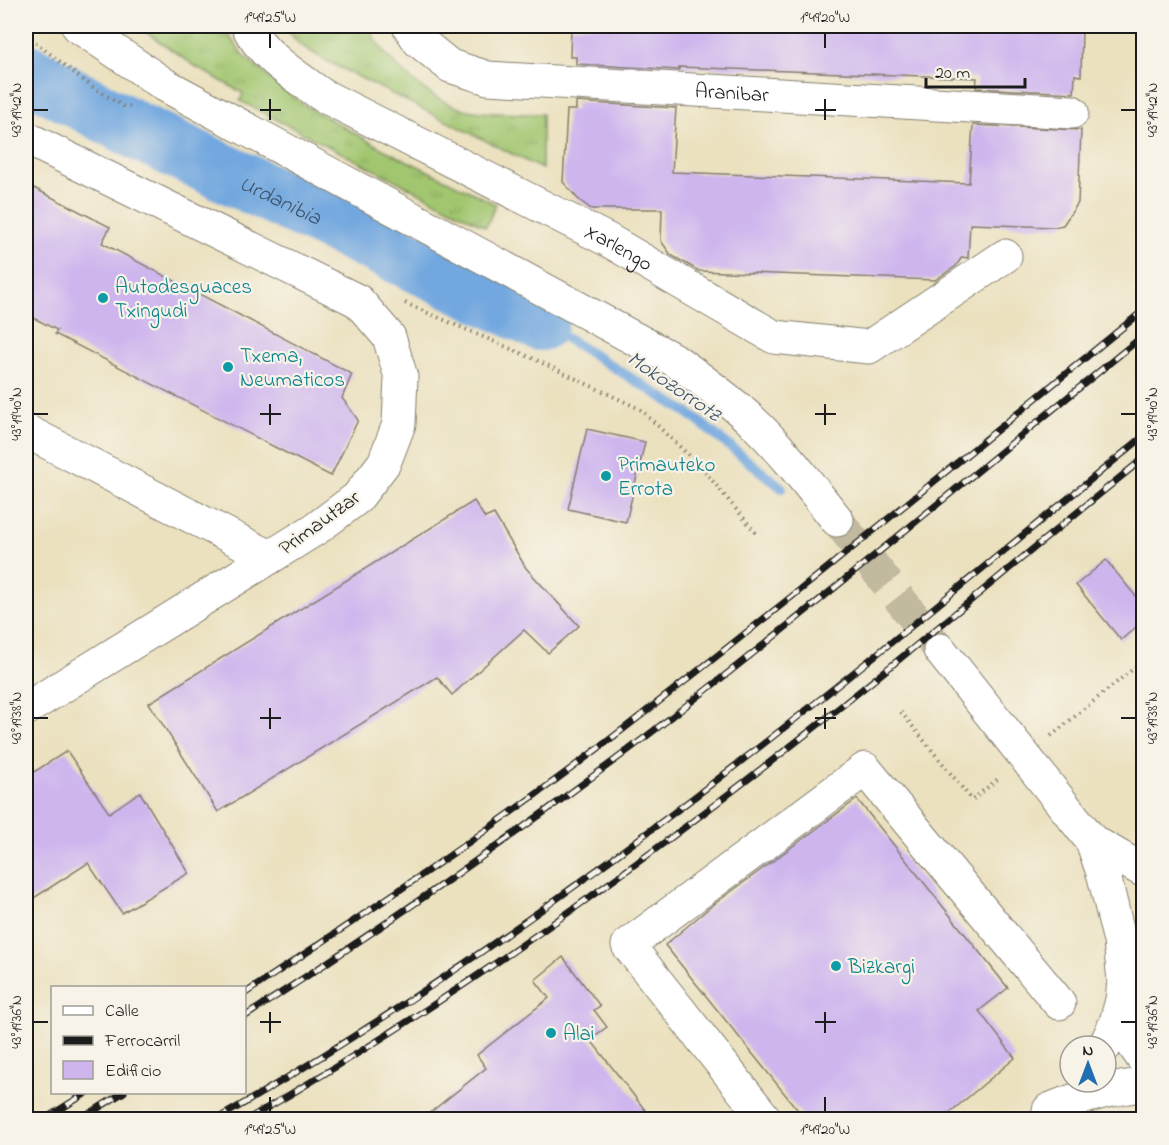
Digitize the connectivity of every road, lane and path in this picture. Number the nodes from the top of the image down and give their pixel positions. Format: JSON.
{"nodes":[{"id":1,"x":78,"y":26,"type":"edge"},
{"id":2,"x":248,"y":26,"type":"edge"},
{"id":3,"x":409,"y":26,"type":"edge"},
{"id":4,"x":26,"y":35,"type":"edge"},
{"id":5,"x":141,"y":106,"type":"dead end"},
{"id":6,"x":1072,"y":112,"type":"dead end"},
{"id":7,"x":26,"y":138,"type":"edge"},
{"id":8,"x":1005,"y":256,"type":"dead end"},
{"id":9,"x":26,"y":431,"type":"edge"},
{"id":10,"x":837,"y":520,"type":"tunnel mouth"},
{"id":11,"x":270,"y":557,"type":"junction"},
{"id":12,"x":940,"y":650,"type":"tunnel mouth"},
{"id":13,"x":1143,"y":660,"type":"edge"},
{"id":14,"x":26,"y":710,"type":"edge"},
{"id":15,"x":901,"y":712,"type":"dead end"},
{"id":16,"x":1025,"y":757,"type":"junction"},
{"id":17,"x":1092,"y":841,"type":"junction"},
{"id":18,"x":1143,"y":871,"type":"edge"},
{"id":19,"x":1143,"y":940,"type":"edge"},
{"id":20,"x":1123,"y":990,"type":"junction"},
{"id":21,"x":1059,"y":1003,"type":"dead end"},
{"id":22,"x":1110,"y":1034,"type":"edge"},
{"id":23,"x":1143,"y":1060,"type":"edge"},
{"id":24,"x":1143,"y":1085,"type":"edge"},
{"id":25,"x":1067,"y":1094,"type":"edge"},
{"id":26,"x":1044,"y":1115,"type":"edge"},
{"id":27,"x":766,"y":1119,"type":"edge"}],
"edges":[{"from":1,"to":10,"type":"street"},
{"from":2,"to":8,"type":"street","name":"Xarlengo"},
{"from":3,"to":6,"type":"street","name":"Aranibar"},
{"from":4,"to":5,"type":"path"},
{"from":7,"to":11,"type":"street","name":"Primautzar"},
{"from":9,"to":11,"type":"street"},
{"from":11,"to":14,"type":"street","name":"Primautzar"},
{"from":12,"to":16,"type":"street"},
{"from":13,"to":16,"type":"path"},
{"from":15,"to":16,"type":"path"},
{"from":16,"to":17,"type":"street"},
{"from":17,"to":18,"type":"street"},
{"from":17,"to":20,"type":"street"},
{"from":19,"to":20,"type":"street"},
{"from":20,"to":22,"type":"street"},
{"from":20,"to":23,"type":"street"},
{"from":21,"to":27,"type":"street"},
{"from":24,"to":26,"type":"street"},
{"from":25,"to":26,"type":"street"}]}
